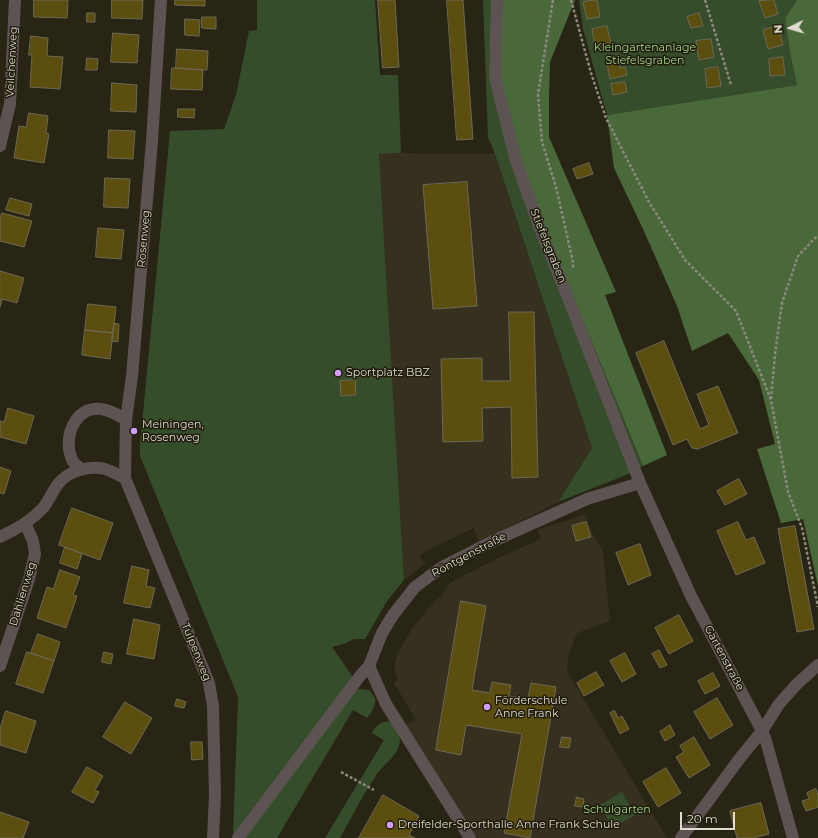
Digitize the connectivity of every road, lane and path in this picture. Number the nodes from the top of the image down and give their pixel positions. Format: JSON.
{"nodes":[{"id":1,"x":15,"y":0,"type":"edge"},
{"id":2,"x":160,"y":0,"type":"edge"},
{"id":3,"x":497,"y":0,"type":"edge"},
{"id":4,"x":553,"y":0,"type":"edge"},
{"id":5,"x":571,"y":0,"type":"edge"},
{"id":6,"x":705,"y":0,"type":"edge"},
{"id":7,"x":731,"y":85,"type":"dead end"},
{"id":8,"x":0,"y":146,"type":"edge"},
{"id":9,"x":818,"y":235,"type":"edge"},
{"id":10,"x":574,"y":270,"type":"dead end"},
{"id":11,"x":771,"y":400,"type":"junction"},
{"id":12,"x":126,"y":420,"type":"junction"},
{"id":13,"x":81,"y":469,"type":"junction"},
{"id":14,"x":125,"y":478,"type":"junction"},
{"id":15,"x":640,"y":483,"type":"junction"},
{"id":16,"x":25,"y":523,"type":"junction"},
{"id":17,"x":0,"y":538,"type":"edge"},
{"id":18,"x":818,"y":607,"type":"edge"},
{"id":19,"x":0,"y":666,"type":"edge"},
{"id":20,"x":369,"y":666,"type":"junction"},
{"id":21,"x":818,"y":666,"type":"edge"},
{"id":22,"x":762,"y":731,"type":"junction"},
{"id":23,"x":341,"y":772,"type":"dead end"},
{"id":24,"x":374,"y":790,"type":"dead end"},
{"id":25,"x":213,"y":838,"type":"edge"},
{"id":26,"x":238,"y":838,"type":"edge"},
{"id":27,"x":470,"y":838,"type":"edge"},
{"id":28,"x":681,"y":838,"type":"edge"},
{"id":29,"x":793,"y":838,"type":"edge"}],
"edges":[{"from":1,"to":8,"type":"street","name":"Veilchenweg"},
{"from":2,"to":12,"type":"street","name":"Rosenweg"},
{"from":3,"to":15,"type":"street","name":"Stiefelsgraben"},
{"from":4,"to":10,"type":"path"},
{"from":5,"to":11,"type":"path"},
{"from":6,"to":7,"type":"path"},
{"from":9,"to":11,"type":"path"},
{"from":11,"to":18,"type":"path"},
{"from":12,"to":13,"type":"street"},
{"from":12,"to":14,"type":"street","name":"Rosenweg"},
{"from":13,"to":14,"type":"street"},
{"from":13,"to":16,"type":"street"},
{"from":14,"to":25,"type":"street","name":"Tulpenweg"},
{"from":15,"to":20,"type":"street","name":"Röntgenstraße"},
{"from":15,"to":22,"type":"street","name":"Gartenstraße"},
{"from":16,"to":17,"type":"street"},
{"from":16,"to":19,"type":"street","name":"Dahlienweg"},
{"from":20,"to":26,"type":"street"},
{"from":20,"to":27,"type":"street"},
{"from":21,"to":22,"type":"street"},
{"from":22,"to":28,"type":"street"},
{"from":22,"to":29,"type":"street","name":"Gartenstraße"},
{"from":23,"to":24,"type":"path"}]}
